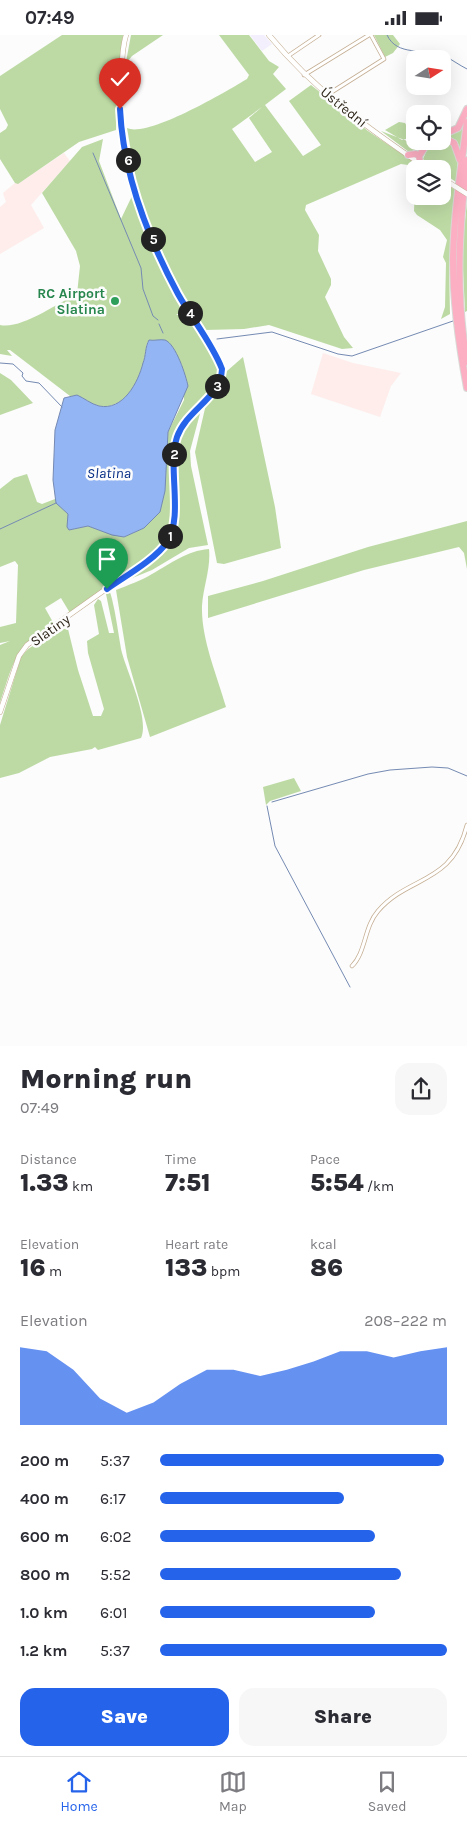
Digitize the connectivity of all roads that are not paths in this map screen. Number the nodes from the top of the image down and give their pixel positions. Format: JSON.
{"nodes":[{"id":1,"x":126,"y":35,"type":"edge"},
{"id":2,"x":269,"y":35,"type":"edge"},
{"id":3,"x":319,"y":35,"type":"edge"},
{"id":4,"x":370,"y":35,"type":"edge"},
{"id":5,"x":287,"y":57,"type":"junction"},
{"id":6,"x":304,"y":75,"type":"junction"},
{"id":7,"x":327,"y":95,"type":"junction"},
{"id":8,"x":467,"y":109,"type":"edge"},
{"id":9,"x":467,"y":121,"type":"edge"},
{"id":10,"x":451,"y":132,"type":"edge"},
{"id":11,"x":451,"y":142,"type":"edge"},
{"id":12,"x":422,"y":150,"type":"edge"},
{"id":13,"x":408,"y":155,"type":"joint"},
{"id":14,"x":418,"y":158,"type":"joint"},
{"id":15,"x":467,"y":161,"type":"edge"},
{"id":16,"x":461,"y":172,"type":"junction"},
{"id":17,"x":467,"y":181,"type":"edge"},
{"id":18,"x":451,"y":184,"type":"edge"},
{"id":19,"x":465,"y":195,"type":"edge"},
{"id":20,"x":458,"y":315,"type":"junction"},
{"id":21,"x":459,"y":323,"type":"junction"},
{"id":22,"x":467,"y":362,"type":"edge"},
{"id":23,"x":467,"y":388,"type":"edge"},
{"id":24,"x":0,"y":712,"type":"edge"},
{"id":25,"x":467,"y":825,"type":"edge"},
{"id":26,"x":352,"y":966,"type":"dead end"}],
"edges":[{"from":1,"to":24,"type":"street","name":"Slatiny"},
{"from":2,"to":5,"type":"street","name":"Ústřední"},
{"from":3,"to":5,"type":"street"},
{"from":4,"to":6,"type":"street"},
{"from":4,"to":7,"type":"street"},
{"from":5,"to":6,"type":"street","name":"Ústřední"},
{"from":6,"to":7,"type":"street","name":"Ústřední"},
{"from":7,"to":13,"type":"street","name":"Ústřední"},
{"from":8,"to":10,"type":"highway"},
{"from":9,"to":16,"type":"highway"},
{"from":11,"to":16,"type":"highway"},
{"from":12,"to":14,"type":"highway"},
{"from":13,"to":14,"type":"highway"},
{"from":15,"to":19,"type":"highway"},
{"from":16,"to":20,"type":"highway"},
{"from":17,"to":19,"type":"highway"},
{"from":18,"to":19,"type":"street","bridge":true},
{"from":19,"to":20,"type":"highway"},
{"from":20,"to":21,"type":"highway"},
{"from":21,"to":22,"type":"highway"},
{"from":21,"to":23,"type":"highway"},
{"from":25,"to":26,"type":"street"}]}
